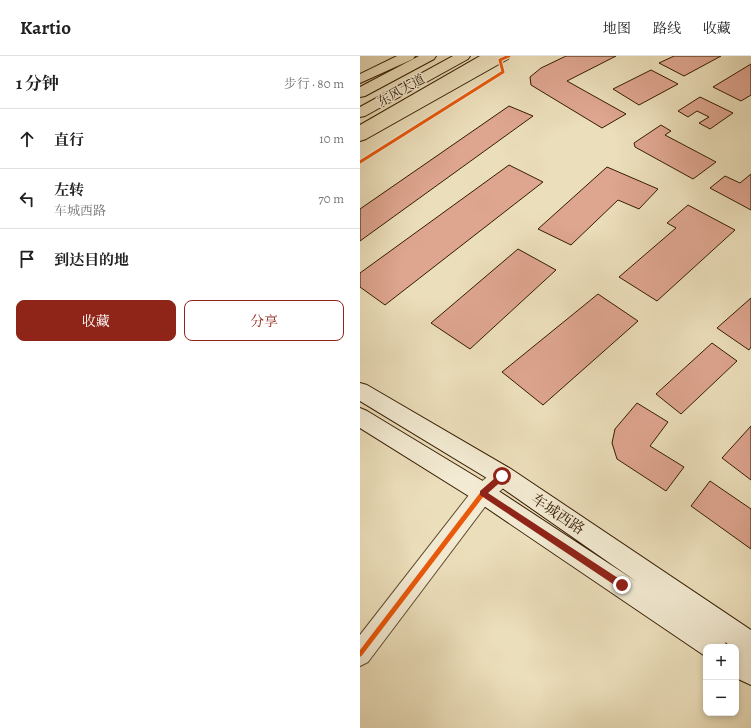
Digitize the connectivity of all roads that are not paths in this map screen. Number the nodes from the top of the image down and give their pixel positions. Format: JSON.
{"nodes":[{"id":1,"x":408,"y":56,"type":"edge"},
{"id":2,"x":429,"y":56,"type":"edge"},
{"id":3,"x":436,"y":56,"type":"edge"},
{"id":4,"x":463,"y":56,"type":"edge"},
{"id":5,"x":503,"y":56,"type":"edge"},
{"id":6,"x":489,"y":60,"type":"edge"},
{"id":7,"x":360,"y":79,"type":"edge"},
{"id":8,"x":360,"y":93,"type":"edge"},
{"id":9,"x":360,"y":96,"type":"edge"},
{"id":10,"x":360,"y":113,"type":"edge"},
{"id":11,"x":360,"y":131,"type":"edge"},
{"id":12,"x":360,"y":136,"type":"edge"},
{"id":13,"x":360,"y":391,"type":"edge"},
{"id":14,"x":360,"y":417,"type":"edge"},
{"id":15,"x":502,"y":476,"type":"junction"},
{"id":16,"x":483,"y":493,"type":"junction"},
{"id":17,"x":710,"y":644,"type":"edge"},
{"id":18,"x":751,"y":645,"type":"edge"},
{"id":19,"x":360,"y":654,"type":"edge"},
{"id":20,"x":739,"y":664,"type":"edge"},
{"id":21,"x":751,"y":672,"type":"edge"}],
"edges":[{"from":1,"to":7,"type":"main road"},
{"from":2,"to":8,"type":"main road"},
{"from":3,"to":9,"type":"main road","name":"东风大道"},
{"from":4,"to":10,"type":"main road","name":"东风大道"},
{"from":5,"to":6,"type":"main road"},
{"from":6,"to":11,"type":"main road"},
{"from":6,"to":12,"type":"main road"},
{"from":13,"to":15,"type":"main road","name":"车城西路"},
{"from":14,"to":16,"type":"main road","name":"车城西路"},
{"from":15,"to":16,"type":"street"},
{"from":15,"to":18,"type":"main road","name":"车城西路"},
{"from":16,"to":17,"type":"main road","name":"车城西路"},
{"from":16,"to":19,"type":"street"},
{"from":20,"to":21,"type":"main road"}]}
